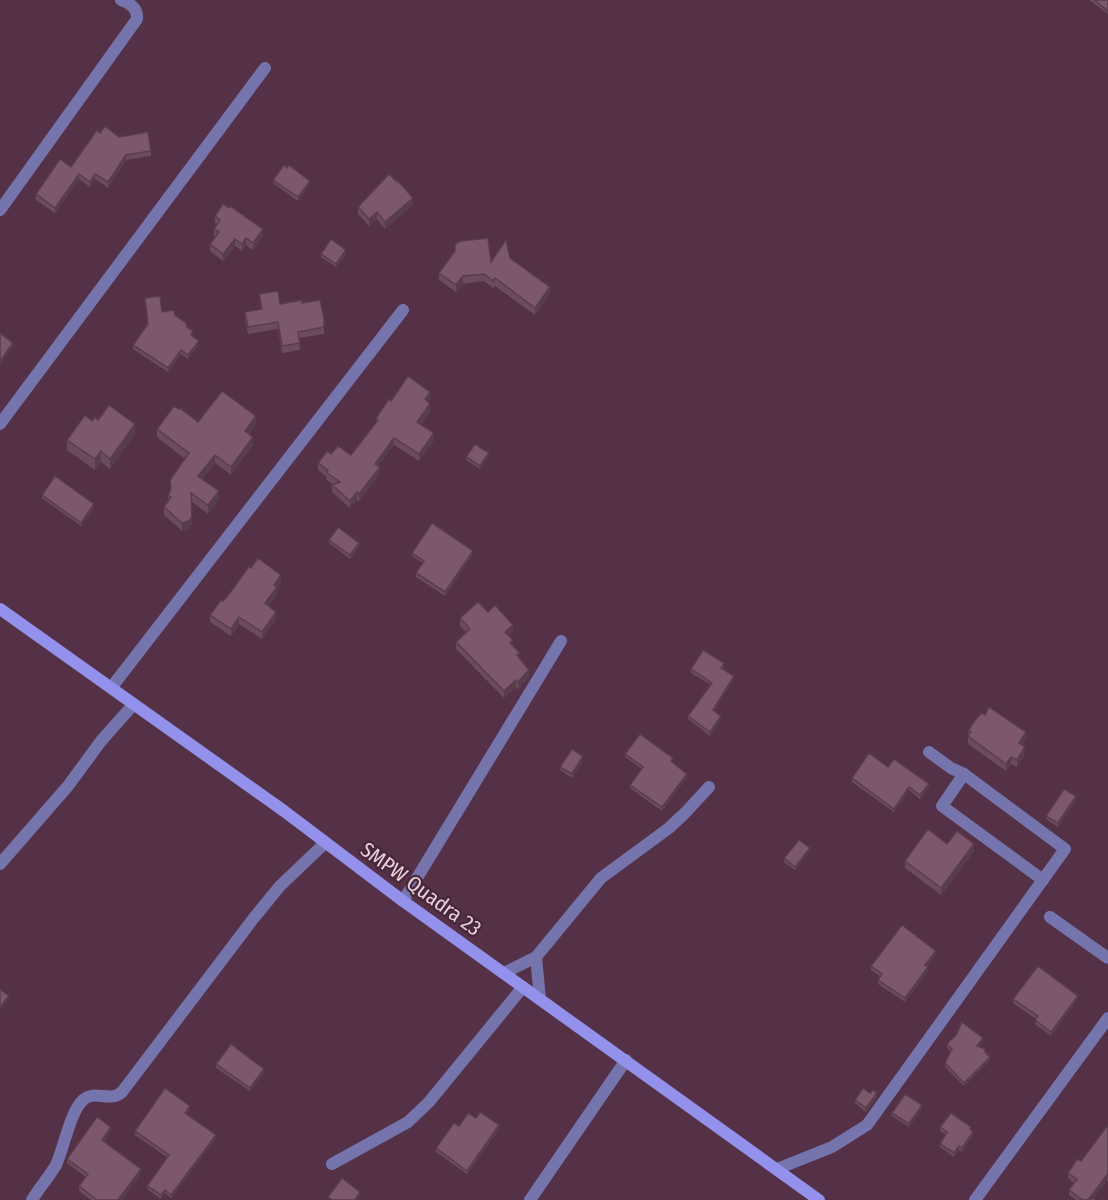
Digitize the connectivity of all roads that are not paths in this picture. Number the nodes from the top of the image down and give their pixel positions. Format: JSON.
{"nodes":[{"id":1,"x":121,"y":0,"type":"edge"},
{"id":2,"x":265,"y":68,"type":"dead end"},
{"id":3,"x":0,"y":210,"type":"edge"},
{"id":4,"x":403,"y":310,"type":"dead end"},
{"id":5,"x":0,"y":424,"type":"edge"},
{"id":6,"x":0,"y":609,"type":"edge"},
{"id":7,"x":561,"y":641,"type":"dead end"},
{"id":8,"x":111,"y":688,"type":"junction"},
{"id":9,"x":133,"y":705,"type":"junction"},
{"id":10,"x":929,"y":752,"type":"dead end"},
{"id":11,"x":964,"y":774,"type":"junction"},
{"id":12,"x":709,"y":787,"type":"dead end"},
{"id":13,"x":325,"y":843,"type":"junction"},
{"id":14,"x":0,"y":864,"type":"edge"},
{"id":15,"x":1043,"y":880,"type":"junction"},
{"id":16,"x":403,"y":900,"type":"junction"},
{"id":17,"x":1050,"y":917,"type":"dead end"},
{"id":18,"x":536,"y":957,"type":"junction"},
{"id":19,"x":1108,"y":958,"type":"edge"},
{"id":20,"x":504,"y":973,"type":"junction"},
{"id":21,"x":523,"y":987,"type":"junction"},
{"id":22,"x":540,"y":999,"type":"junction"},
{"id":23,"x":1108,"y":1018,"type":"edge"},
{"id":24,"x":626,"y":1060,"type":"junction"},
{"id":25,"x":332,"y":1164,"type":"dead end"},
{"id":26,"x":777,"y":1169,"type":"junction"},
{"id":27,"x":32,"y":1200,"type":"edge"},
{"id":28,"x":530,"y":1200,"type":"edge"},
{"id":29,"x":819,"y":1200,"type":"edge"},
{"id":30,"x":975,"y":1200,"type":"edge"}],
"edges":[{"from":1,"to":3,"type":"street"},
{"from":2,"to":5,"type":"street"},
{"from":4,"to":8,"type":"street"},
{"from":6,"to":8,"type":"street","name":"SMPW Quadra 23"},
{"from":7,"to":16,"type":"street"},
{"from":8,"to":9,"type":"street","name":"SMPW Quadra 23"},
{"from":9,"to":13,"type":"street","name":"SMPW Quadra 23"},
{"from":9,"to":14,"type":"street"},
{"from":10,"to":11,"type":"street"},
{"from":11,"to":15,"type":"street"},
{"from":11,"to":15,"type":"street"},
{"from":12,"to":18,"type":"street"},
{"from":13,"to":16,"type":"street","name":"SMPW Quadra 23"},
{"from":13,"to":27,"type":"street"},
{"from":15,"to":26,"type":"street"},
{"from":16,"to":20,"type":"street","name":"SMPW Quadra 23"},
{"from":17,"to":19,"type":"street"},
{"from":18,"to":20,"type":"street"},
{"from":18,"to":22,"type":"street"},
{"from":20,"to":21,"type":"street","name":"SMPW Quadra 23"},
{"from":21,"to":22,"type":"street","name":"SMPW Quadra 23"},
{"from":21,"to":25,"type":"street"},
{"from":22,"to":24,"type":"street","name":"SMPW Quadra 23"},
{"from":23,"to":30,"type":"street"},
{"from":24,"to":26,"type":"street","name":"SMPW Quadra 23"},
{"from":24,"to":28,"type":"street"},
{"from":26,"to":29,"type":"street","name":"SMPW Quadra 23"}]}
